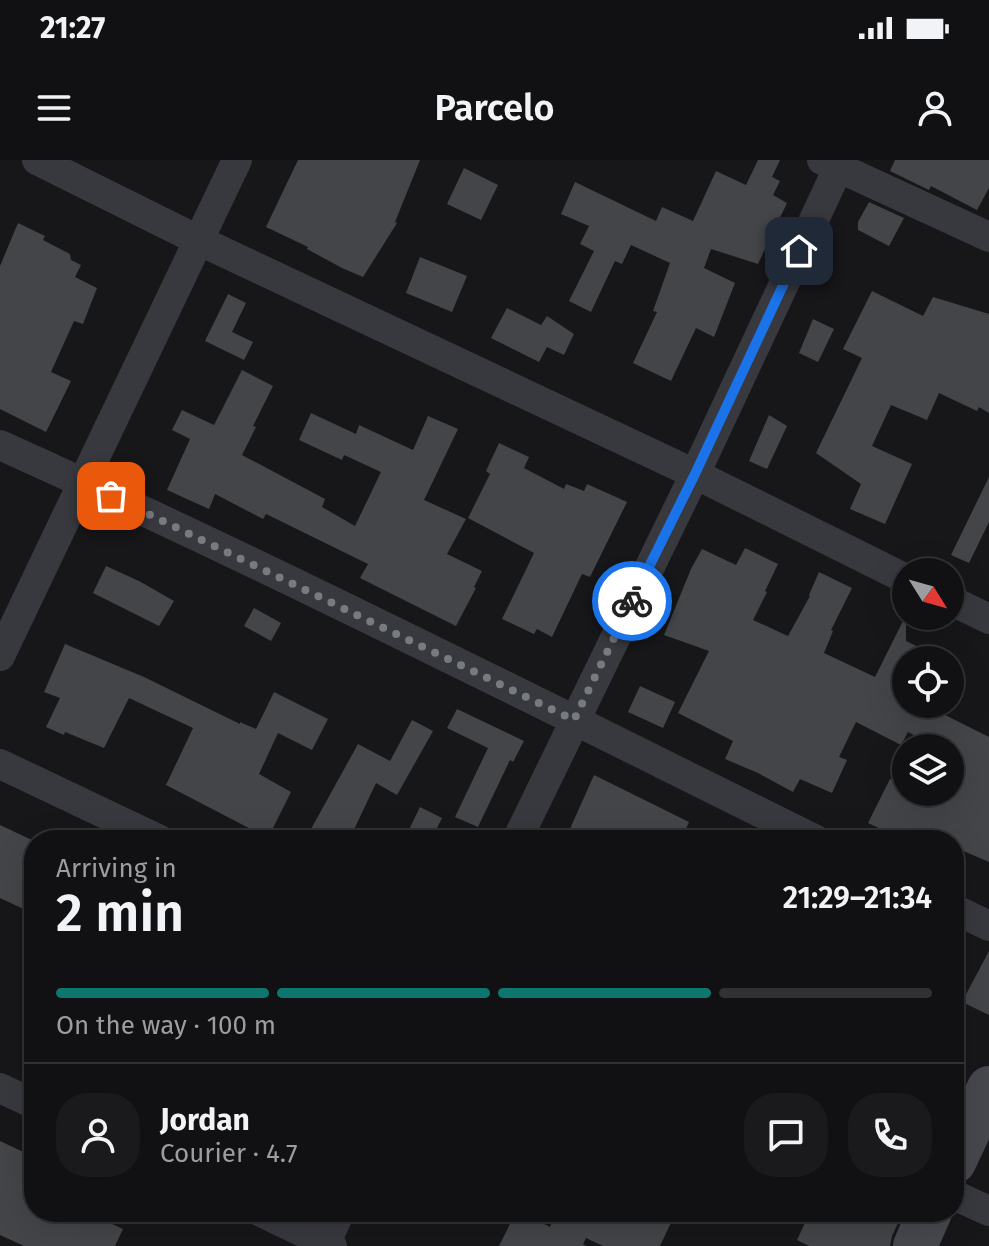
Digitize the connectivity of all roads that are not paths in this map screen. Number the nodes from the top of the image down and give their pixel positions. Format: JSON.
{"nodes":[{"id":1,"x":37,"y":160,"type":"edge"},
{"id":2,"x":237,"y":160,"type":"edge"},
{"id":3,"x":834,"y":163,"type":"edge"},
{"id":4,"x":989,"y":237,"type":"edge"},
{"id":5,"x":198,"y":240,"type":"junction"},
{"id":6,"x":0,"y":445,"type":"edge"},
{"id":7,"x":695,"y":474,"type":"junction"},
{"id":8,"x":83,"y":482,"type":"junction"},
{"id":9,"x":892,"y":572,"type":"edge"},
{"id":10,"x":964,"y":607,"type":"edge"},
{"id":11,"x":989,"y":619,"type":"edge"},
{"id":12,"x":0,"y":656,"type":"edge"},
{"id":13,"x":574,"y":720,"type":"junction"},
{"id":14,"x":0,"y":764,"type":"edge"},
{"id":15,"x":139,"y":830,"type":"edge"},
{"id":16,"x":522,"y":830,"type":"edge"},
{"id":17,"x":796,"y":830,"type":"edge"},
{"id":18,"x":964,"y":914,"type":"edge"},
{"id":19,"x":989,"y":926,"type":"edge"},
{"id":20,"x":0,"y":1088,"type":"edge"},
{"id":21,"x":989,"y":1088,"type":"edge"},
{"id":22,"x":24,"y":1099,"type":"edge"},
{"id":23,"x":964,"y":1141,"type":"edge"},
{"id":24,"x":964,"y":1200,"type":"edge"},
{"id":25,"x":989,"y":1211,"type":"edge"},
{"id":26,"x":281,"y":1222,"type":"edge"},
{"id":27,"x":336,"y":1222,"type":"edge"},
{"id":28,"x":926,"y":1222,"type":"edge"},
{"id":29,"x":327,"y":1245,"type":"edge"},
{"id":30,"x":915,"y":1246,"type":"edge"}],
"edges":[{"from":1,"to":5,"type":"street"},
{"from":2,"to":5,"type":"street"},
{"from":3,"to":4,"type":"street"},
{"from":3,"to":7,"type":"street"},
{"from":5,"to":7,"type":"street"},
{"from":5,"to":8,"type":"street"},
{"from":6,"to":8,"type":"street"},
{"from":7,"to":9,"type":"street"},
{"from":7,"to":13,"type":"street"},
{"from":8,"to":12,"type":"street"},
{"from":8,"to":13,"type":"street"},
{"from":10,"to":11,"type":"street"},
{"from":13,"to":16,"type":"street"},
{"from":13,"to":17,"type":"street"},
{"from":14,"to":15,"type":"street"},
{"from":18,"to":19,"type":"street"},
{"from":20,"to":22,"type":"street"},
{"from":21,"to":23,"type":"street"},
{"from":24,"to":25,"type":"street"},
{"from":26,"to":29,"type":"street"},
{"from":27,"to":29,"type":"street"},
{"from":28,"to":30,"type":"street"}]}
